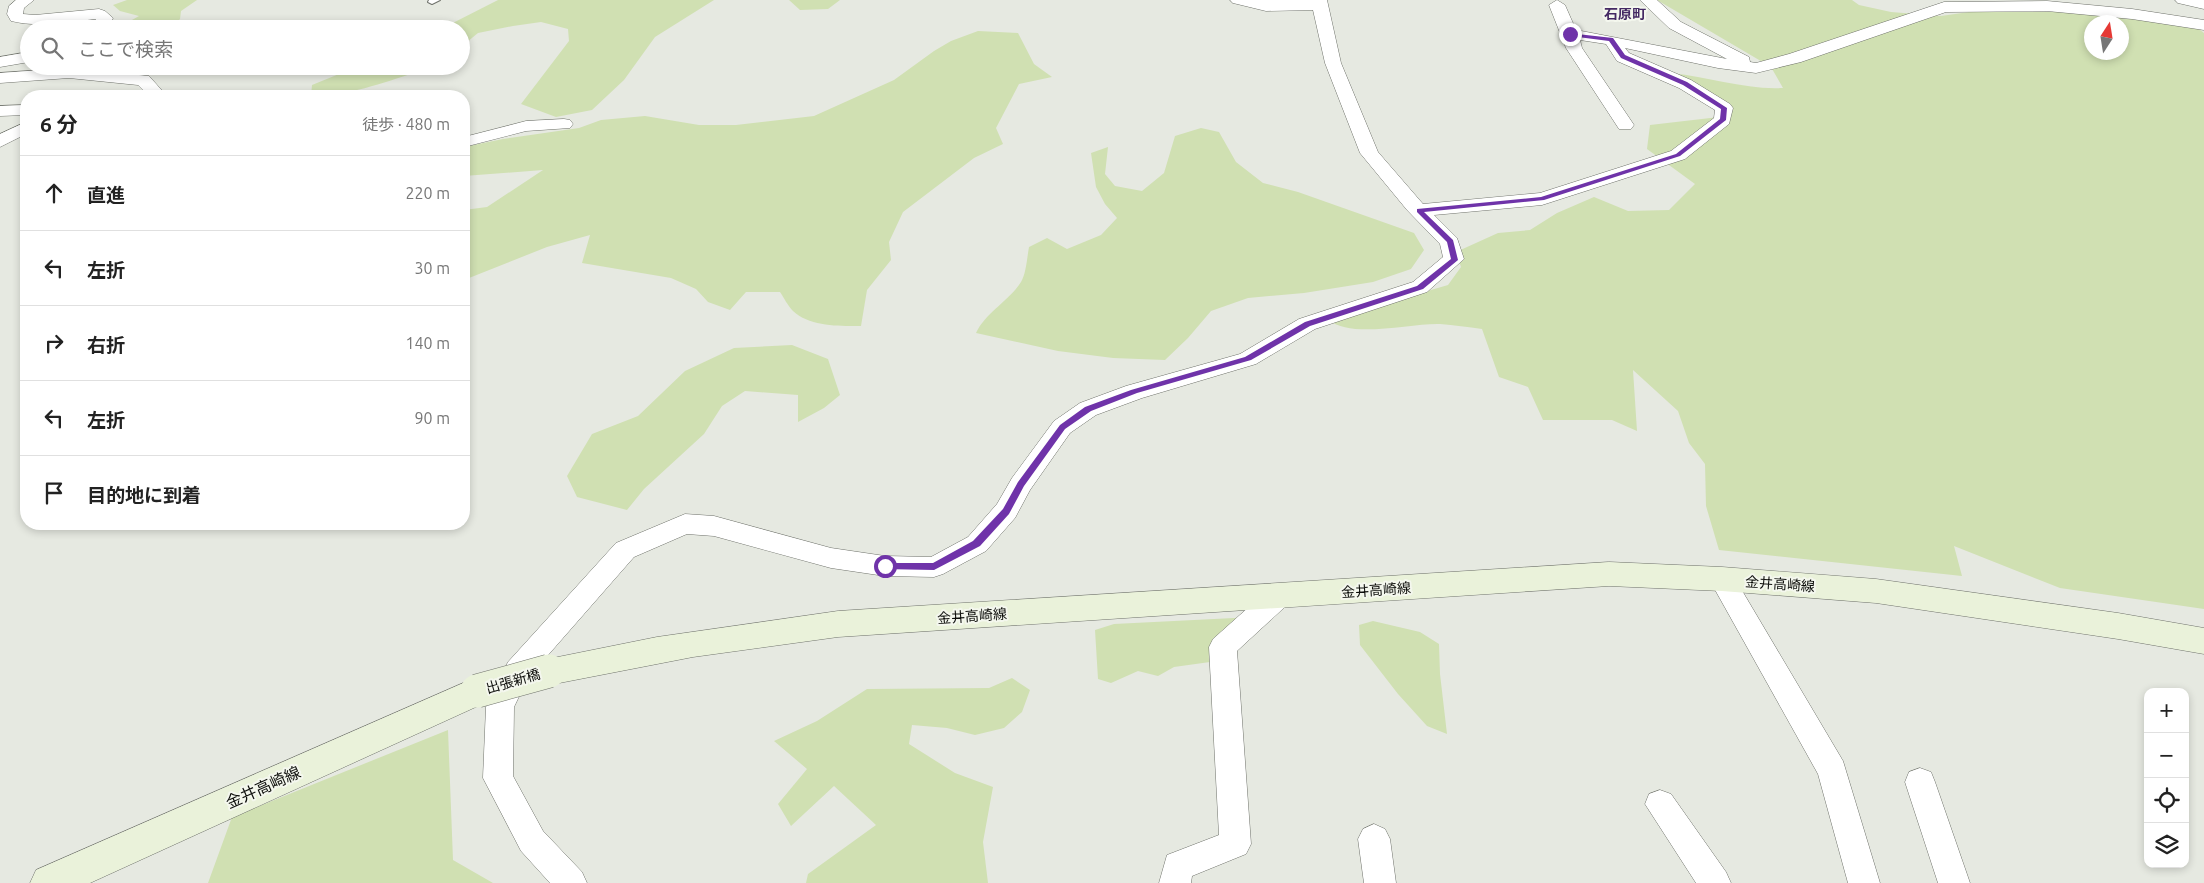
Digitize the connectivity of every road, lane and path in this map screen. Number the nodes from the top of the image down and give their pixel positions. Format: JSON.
{"nodes":[{"id":1,"x":26,"y":0,"type":"edge"},
{"id":2,"x":1238,"y":0,"type":"edge"},
{"id":3,"x":1648,"y":0,"type":"edge"},
{"id":4,"x":2183,"y":0,"type":"edge"},
{"id":5,"x":1320,"y":3,"type":"edge"},
{"id":6,"x":2204,"y":4,"type":"edge"},
{"id":7,"x":1557,"y":5,"type":"dead end"},
{"id":8,"x":35,"y":20,"type":"edge"},
{"id":9,"x":35,"y":20,"type":"edge"},
{"id":10,"x":104,"y":20,"type":"edge"},
{"id":11,"x":2204,"y":25,"type":"edge"},
{"id":12,"x":1570,"y":34,"type":"junction"},
{"id":13,"x":1611,"y":40,"type":"junction"},
{"id":14,"x":20,"y":59,"type":"edge"},
{"id":15,"x":0,"y":62,"type":"edge"},
{"id":16,"x":1756,"y":68,"type":"junction"},
{"id":17,"x":41,"y":75,"type":"edge"},
{"id":18,"x":90,"y":75,"type":"edge"},
{"id":19,"x":0,"y":78,"type":"edge"},
{"id":20,"x":152,"y":90,"type":"edge"},
{"id":21,"x":20,"y":110,"type":"edge"},
{"id":22,"x":0,"y":111,"type":"edge"},
{"id":23,"x":564,"y":124,"type":"dead end"},
{"id":24,"x":1625,"y":125,"type":"dead end"},
{"id":25,"x":20,"y":130,"type":"edge"},
{"id":26,"x":470,"y":140,"type":"edge"},
{"id":27,"x":0,"y":142,"type":"edge"},
{"id":28,"x":1419,"y":210,"type":"junction"},
{"id":29,"x":1722,"y":579,"type":"junction"},
{"id":30,"x":1278,"y":597,"type":"junction"},
{"id":31,"x":2204,"y":641,"type":"edge"},
{"id":32,"x":549,"y":671,"type":"joint"},
{"id":33,"x":477,"y":691,"type":"joint"},
{"id":34,"x":1920,"y":782,"type":"dead end"},
{"id":35,"x":1660,"y":804,"type":"dead end"},
{"id":36,"x":1374,"y":839,"type":"dead end"},
{"id":37,"x":49,"y":883,"type":"edge"},
{"id":38,"x":571,"y":883,"type":"edge"},
{"id":39,"x":1175,"y":883,"type":"edge"},
{"id":40,"x":1380,"y":883,"type":"edge"},
{"id":41,"x":1715,"y":883,"type":"edge"},
{"id":42,"x":1864,"y":883,"type":"edge"},
{"id":43,"x":1954,"y":883,"type":"edge"}],
"edges":[{"from":1,"to":8,"type":"street"},
{"from":2,"to":5,"type":"street"},
{"from":3,"to":16,"type":"street"},
{"from":4,"to":6,"type":"street"},
{"from":5,"to":28,"type":"street"},
{"from":7,"to":12,"type":"street"},
{"from":9,"to":10,"type":"street"},
{"from":11,"to":16,"type":"street"},
{"from":12,"to":13,"type":"street"},
{"from":12,"to":24,"type":"street"},
{"from":13,"to":16,"type":"street"},
{"from":13,"to":28,"type":"street"},
{"from":14,"to":15,"type":"street"},
{"from":17,"to":19,"type":"street"},
{"from":18,"to":20,"type":"street"},
{"from":21,"to":22,"type":"street"},
{"from":23,"to":26,"type":"street"},
{"from":25,"to":27,"type":"street"},
{"from":28,"to":38,"type":"street"},
{"from":29,"to":30,"type":"main road","name":"金井高崎線"},
{"from":29,"to":31,"type":"main road","name":"金井高崎線"},
{"from":29,"to":42,"type":"street"},
{"from":30,"to":32,"type":"main road","name":"金井高崎線"},
{"from":30,"to":39,"type":"street"},
{"from":32,"to":33,"type":"main road","name":"出張新橋","bridge":true},
{"from":33,"to":37,"type":"main road","name":"金井高崎線"},
{"from":34,"to":43,"type":"street"},
{"from":35,"to":41,"type":"street"},
{"from":36,"to":40,"type":"street"}]}
